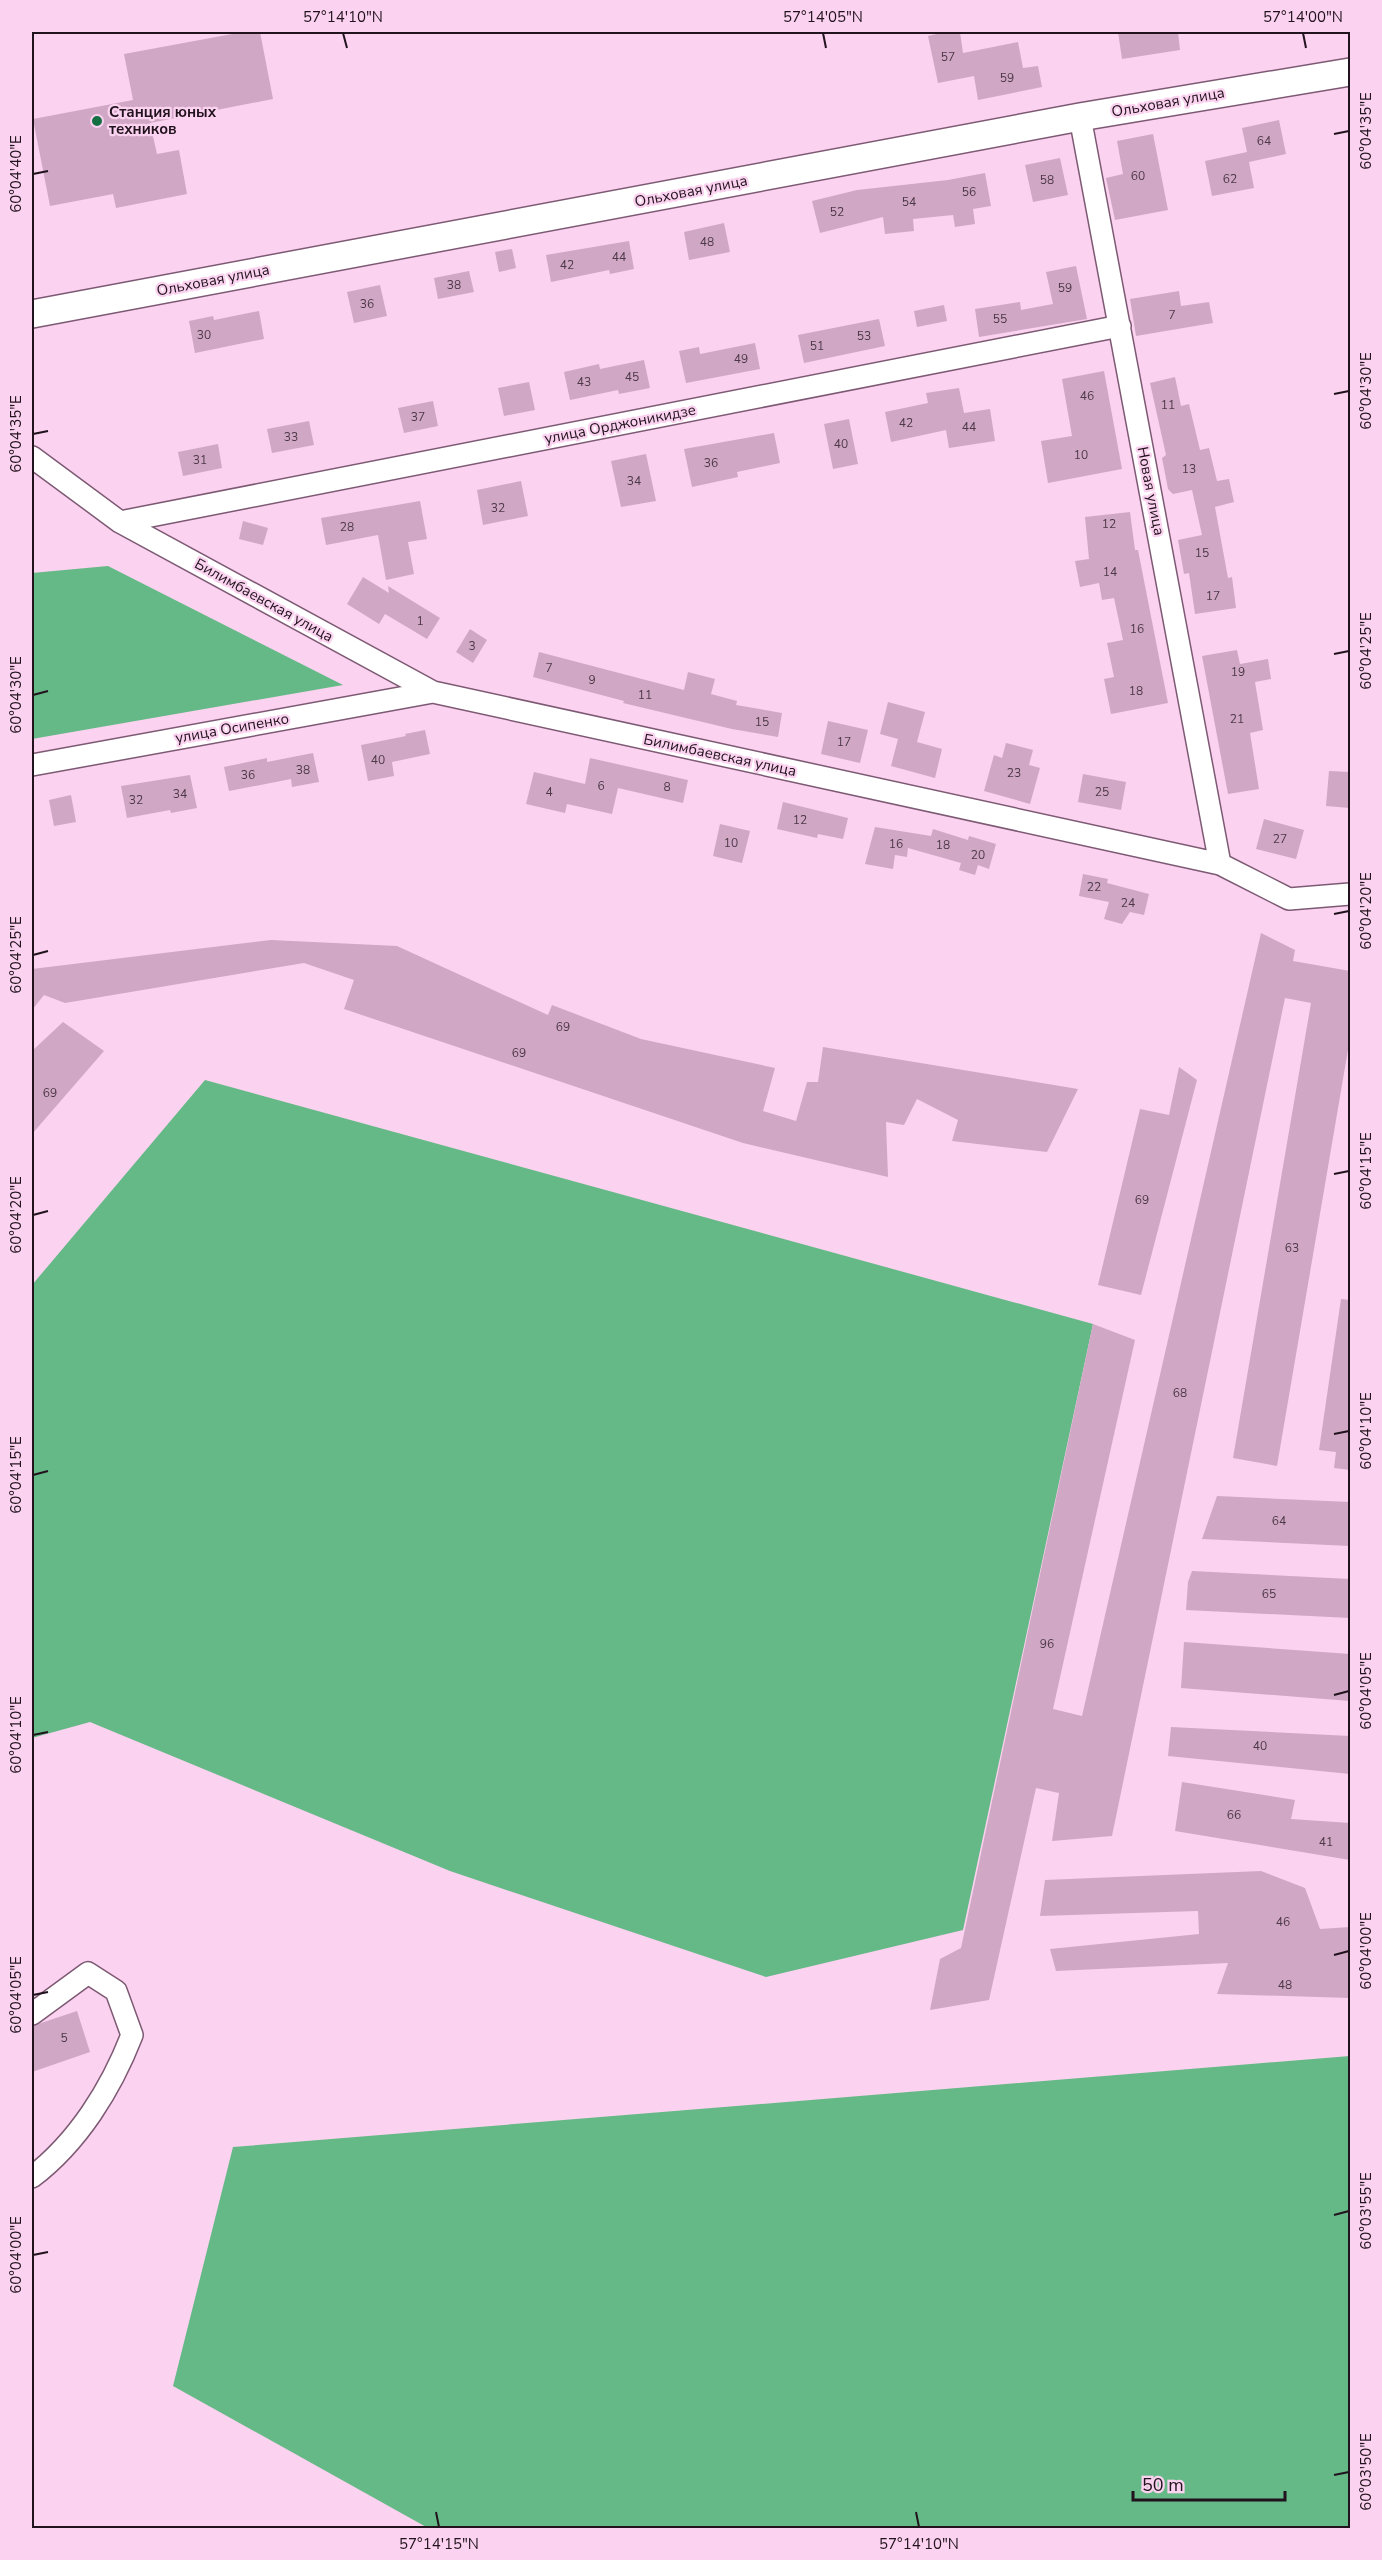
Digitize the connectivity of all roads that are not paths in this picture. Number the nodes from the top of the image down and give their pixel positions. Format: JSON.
{"nodes":[{"id":1,"x":1350,"y":72,"type":"edge"},
{"id":2,"x":1080,"y":117,"type":"junction"},
{"id":3,"x":32,"y":314,"type":"edge"},
{"id":4,"x":1120,"y":326,"type":"junction"},
{"id":5,"x":32,"y":457,"type":"edge"},
{"id":6,"x":120,"y":522,"type":"junction"},
{"id":7,"x":433,"y":692,"type":"junction"},
{"id":8,"x":32,"y":765,"type":"edge"},
{"id":9,"x":1220,"y":864,"type":"junction"},
{"id":10,"x":1350,"y":894,"type":"edge"},
{"id":11,"x":32,"y":2014,"type":"edge"},
{"id":12,"x":32,"y":2177,"type":"edge"}],
"edges":[{"from":1,"to":2,"type":"main road","name":"Ольховая улица"},
{"from":2,"to":3,"type":"main road","name":"Ольховая улица"},
{"from":2,"to":4,"type":"street","name":"Новая улица"},
{"from":4,"to":6,"type":"street","name":"улица Орджоникидзе"},
{"from":4,"to":9,"type":"street","name":"Новая улица"},
{"from":5,"to":6,"type":"street","name":"Билимбаевская улица"},
{"from":6,"to":7,"type":"street","name":"Билимбаевская улица"},
{"from":7,"to":8,"type":"street","name":"улица Осипенко"},
{"from":7,"to":9,"type":"street","name":"Билимбаевская улица"},
{"from":9,"to":10,"type":"street","name":"Билимбаевская улица"},
{"from":11,"to":12,"type":"street"}]}
